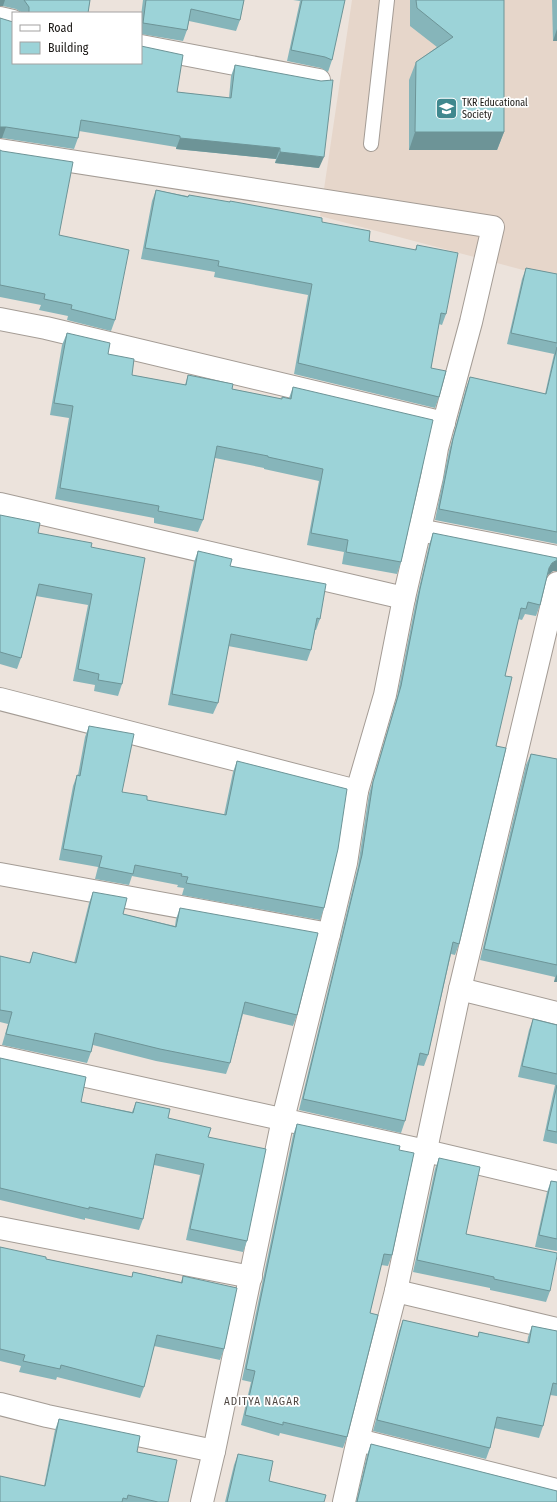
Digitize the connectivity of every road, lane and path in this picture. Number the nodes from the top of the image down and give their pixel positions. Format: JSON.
{"nodes":[{"id":1,"x":387,"y":0,"type":"edge"},
{"id":2,"x":0,"y":18,"type":"edge"},
{"id":3,"x":12,"y":21,"type":"edge"},
{"id":4,"x":142,"y":46,"type":"edge"},
{"id":5,"x":320,"y":80,"type":"edge"},
{"id":6,"x":371,"y":144,"type":"dead end"},
{"id":7,"x":0,"y":150,"type":"edge"},
{"id":8,"x":0,"y":319,"type":"edge"},
{"id":9,"x":444,"y":423,"type":"junction"},
{"id":10,"x":0,"y":504,"type":"edge"},
{"id":11,"x":419,"y":530,"type":"junction"},
{"id":12,"x":557,"y":558,"type":"edge"},
{"id":13,"x":557,"y":583,"type":"edge"},
{"id":14,"x":404,"y":598,"type":"junction"},
{"id":15,"x":0,"y":699,"type":"edge"},
{"id":16,"x":357,"y":791,"type":"junction"},
{"id":17,"x":0,"y":874,"type":"edge"},
{"id":18,"x":330,"y":934,"type":"junction"},
{"id":19,"x":460,"y":989,"type":"junction"},
{"id":20,"x":557,"y":1013,"type":"edge"},
{"id":21,"x":0,"y":1057,"type":"edge"},
{"id":22,"x":283,"y":1119,"type":"junction"},
{"id":23,"x":426,"y":1151,"type":"junction"},
{"id":24,"x":557,"y":1182,"type":"edge"},
{"id":25,"x":0,"y":1228,"type":"edge"},
{"id":26,"x":251,"y":1277,"type":"junction"},
{"id":27,"x":396,"y":1291,"type":"junction"},
{"id":28,"x":557,"y":1329,"type":"edge"},
{"id":29,"x":0,"y":1404,"type":"edge"},
{"id":30,"x":358,"y":1440,"type":"junction"},
{"id":31,"x":214,"y":1451,"type":"junction"},
{"id":32,"x":557,"y":1490,"type":"edge"},
{"id":33,"x":202,"y":1502,"type":"edge"},
{"id":34,"x":344,"y":1502,"type":"edge"}],
"edges":[{"from":1,"to":6,"type":"lane"},
{"from":2,"to":3,"type":"street"},
{"from":4,"to":5,"type":"street"},
{"from":7,"to":9,"type":"street"},
{"from":8,"to":9,"type":"street"},
{"from":9,"to":11,"type":"street"},
{"from":10,"to":14,"type":"street"},
{"from":11,"to":12,"type":"street"},
{"from":11,"to":14,"type":"street"},
{"from":13,"to":19,"type":"street"},
{"from":14,"to":16,"type":"street"},
{"from":15,"to":16,"type":"street"},
{"from":16,"to":18,"type":"street"},
{"from":17,"to":18,"type":"street"},
{"from":18,"to":22,"type":"street"},
{"from":19,"to":20,"type":"street"},
{"from":19,"to":23,"type":"street"},
{"from":21,"to":22,"type":"street"},
{"from":22,"to":23,"type":"street"},
{"from":22,"to":26,"type":"street"},
{"from":23,"to":24,"type":"street"},
{"from":23,"to":27,"type":"street"},
{"from":25,"to":26,"type":"street"},
{"from":26,"to":31,"type":"street"},
{"from":27,"to":28,"type":"street"},
{"from":27,"to":30,"type":"street"},
{"from":29,"to":31,"type":"street"},
{"from":30,"to":32,"type":"street"},
{"from":30,"to":34,"type":"street"},
{"from":31,"to":33,"type":"street"}]}
